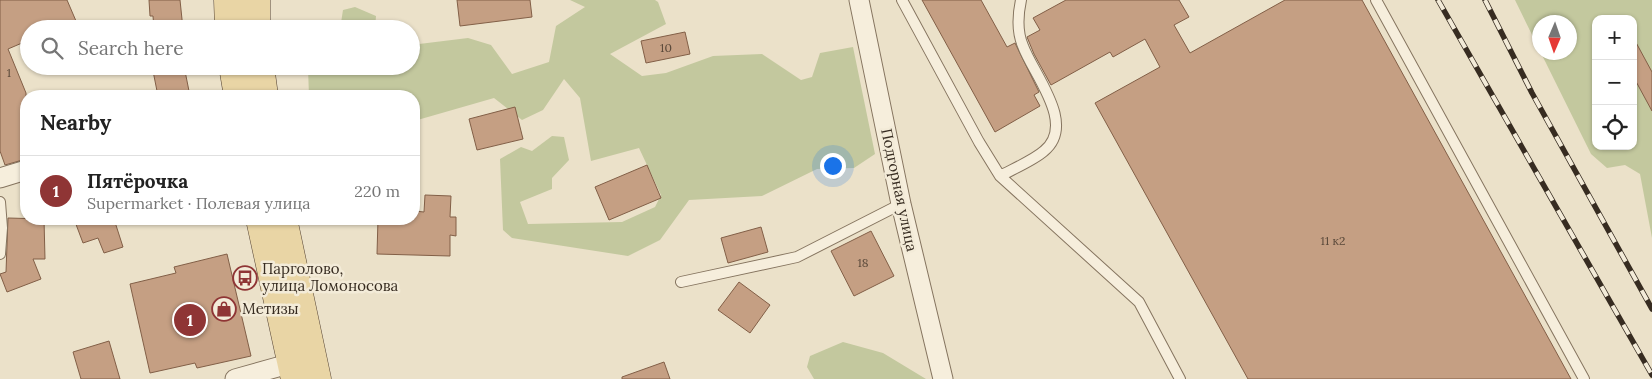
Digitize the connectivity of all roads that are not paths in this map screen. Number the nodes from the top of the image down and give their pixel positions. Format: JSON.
{"nodes":[{"id":1,"x":228,"y":0,"type":"edge"},
{"id":2,"x":256,"y":0,"type":"edge"},
{"id":3,"x":858,"y":0,"type":"edge"},
{"id":4,"x":902,"y":0,"type":"edge"},
{"id":5,"x":1021,"y":0,"type":"edge"},
{"id":6,"x":1376,"y":0,"type":"edge"},
{"id":7,"x":229,"y":20,"type":"edge"},
{"id":8,"x":256,"y":20,"type":"edge"},
{"id":9,"x":235,"y":75,"type":"edge"},
{"id":10,"x":261,"y":75,"type":"edge"},
{"id":11,"x":237,"y":90,"type":"edge"},
{"id":12,"x":263,"y":90,"type":"edge"},
{"id":13,"x":20,"y":172,"type":"edge"},
{"id":14,"x":1000,"y":176,"type":"junction"},
{"id":15,"x":0,"y":178,"type":"edge"},
{"id":16,"x":0,"y":202,"type":"edge"},
{"id":17,"x":901,"y":204,"type":"junction"},
{"id":18,"x":261,"y":225,"type":"edge"},
{"id":19,"x":284,"y":225,"type":"edge"},
{"id":20,"x":0,"y":254,"type":"edge"},
{"id":21,"x":681,"y":282,"type":"dead end"},
{"id":22,"x":294,"y":371,"type":"edge"},
{"id":23,"x":246,"y":377,"type":"edge"},
{"id":24,"x":317,"y":379,"type":"edge"},
{"id":25,"x":942,"y":379,"type":"edge"},
{"id":26,"x":1180,"y":379,"type":"edge"},
{"id":27,"x":1584,"y":379,"type":"edge"}],
"edges":[{"from":1,"to":7,"type":"main road"},
{"from":2,"to":8,"type":"main road"},
{"from":3,"to":17,"type":"street","name":"Подгорная улица"},
{"from":4,"to":14,"type":"lane"},
{"from":5,"to":14,"type":"lane"},
{"from":6,"to":27,"type":"lane"},
{"from":9,"to":11,"type":"main road"},
{"from":10,"to":12,"type":"main road"},
{"from":13,"to":15,"type":"street"},
{"from":14,"to":26,"type":"lane"},
{"from":16,"to":20,"type":"lane"},
{"from":17,"to":21,"type":"lane"},
{"from":17,"to":25,"type":"street","name":"Подгорная улица"},
{"from":18,"to":22,"type":"main road"},
{"from":19,"to":24,"type":"main road"},
{"from":22,"to":23,"type":"street"}]}
